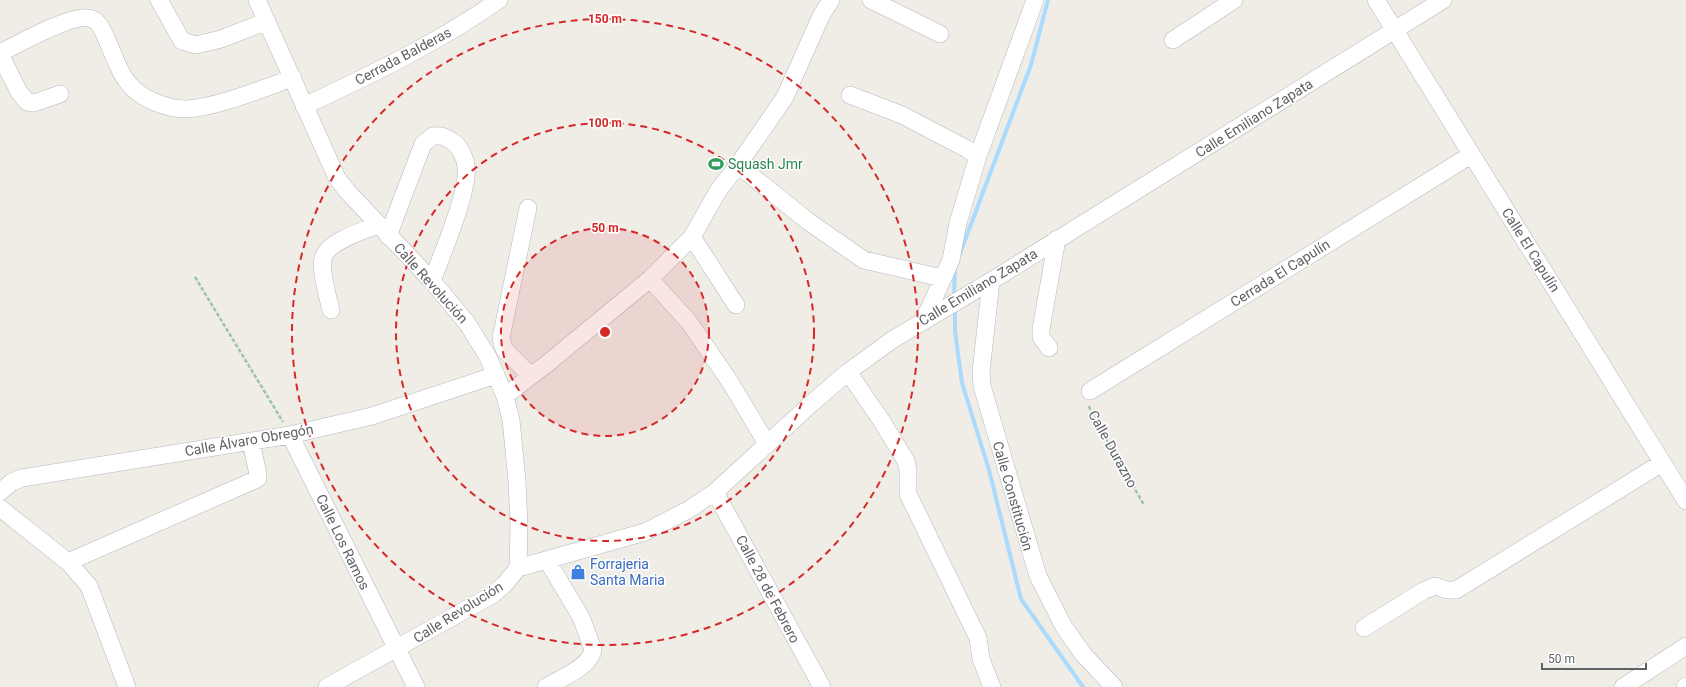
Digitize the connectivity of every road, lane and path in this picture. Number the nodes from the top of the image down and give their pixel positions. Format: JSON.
{"nodes":[{"id":1,"x":159,"y":0,"type":"edge"},
{"id":2,"x":257,"y":0,"type":"edge"},
{"id":3,"x":499,"y":0,"type":"edge"},
{"id":4,"x":830,"y":0,"type":"edge"},
{"id":5,"x":871,"y":0,"type":"edge"},
{"id":6,"x":1035,"y":0,"type":"edge"},
{"id":7,"x":1234,"y":0,"type":"edge"},
{"id":8,"x":1376,"y":0,"type":"edge"},
{"id":9,"x":1443,"y":0,"type":"edge"},
{"id":10,"x":267,"y":21,"type":"junction"},
{"id":11,"x":1394,"y":29,"type":"junction"},
{"id":12,"x":940,"y":34,"type":"dead end"},
{"id":13,"x":1173,"y":40,"type":"dead end"},
{"id":14,"x":0,"y":53,"type":"edge"},
{"id":15,"x":293,"y":78,"type":"junction"},
{"id":16,"x":60,"y":94,"type":"dead end"},
{"id":17,"x":850,"y":95,"type":"dead end"},
{"id":18,"x":304,"y":106,"type":"junction"},
{"id":19,"x":1471,"y":155,"type":"junction"},
{"id":20,"x":978,"y":156,"type":"junction"},
{"id":21,"x":738,"y":165,"type":"junction"},
{"id":22,"x":528,"y":208,"type":"dead end"},
{"id":23,"x":383,"y":230,"type":"junction"},
{"id":24,"x":692,"y":237,"type":"junction"},
{"id":25,"x":1057,"y":239,"type":"junction"},
{"id":26,"x":195,"y":277,"type":"dead end"},
{"id":27,"x":942,"y":278,"type":"junction"},
{"id":28,"x":650,"y":279,"type":"junction"},
{"id":29,"x":432,"y":281,"type":"junction"},
{"id":30,"x":985,"y":284,"type":"junction"},
{"id":31,"x":736,"y":305,"type":"dead end"},
{"id":32,"x":331,"y":310,"type":"dead end"},
{"id":33,"x":929,"y":316,"type":"junction"},
{"id":34,"x":1049,"y":348,"type":"dead end"},
{"id":35,"x":848,"y":372,"type":"junction"},
{"id":36,"x":496,"y":375,"type":"junction"},
{"id":37,"x":531,"y":376,"type":"junction"},
{"id":38,"x":1090,"y":391,"type":"joint"},
{"id":39,"x":505,"y":396,"type":"junction"},
{"id":40,"x":290,"y":435,"type":"junction"},
{"id":41,"x":251,"y":442,"type":"junction"},
{"id":42,"x":767,"y":444,"type":"junction"},
{"id":43,"x":1662,"y":463,"type":"junction"},
{"id":44,"x":0,"y":492,"type":"edge"},
{"id":45,"x":715,"y":492,"type":"junction"},
{"id":46,"x":1686,"y":501,"type":"edge"},
{"id":47,"x":1144,"y":506,"type":"dead end"},
{"id":48,"x":0,"y":508,"type":"edge"},
{"id":49,"x":547,"y":560,"type":"junction"},
{"id":50,"x":68,"y":562,"type":"junction"},
{"id":51,"x":518,"y":568,"type":"junction"},
{"id":52,"x":1364,"y":628,"type":"dead end"},
{"id":53,"x":1686,"y":646,"type":"edge"},
{"id":54,"x":397,"y":649,"type":"junction"},
{"id":55,"x":127,"y":687,"type":"edge"},
{"id":56,"x":327,"y":687,"type":"edge"},
{"id":57,"x":416,"y":687,"type":"edge"},
{"id":58,"x":546,"y":687,"type":"edge"},
{"id":59,"x":822,"y":687,"type":"edge"},
{"id":60,"x":992,"y":687,"type":"edge"},
{"id":61,"x":1114,"y":687,"type":"edge"},
{"id":62,"x":1623,"y":687,"type":"edge"}],
"edges":[{"from":1,"to":10,"type":"street"},
{"from":2,"to":10,"type":"street","name":"Calle Revolución"},
{"from":3,"to":18,"type":"street","name":"Cerrada Balderas"},
{"from":4,"to":21,"type":"street"},
{"from":5,"to":12,"type":"street"},
{"from":6,"to":20,"type":"street"},
{"from":7,"to":13,"type":"street"},
{"from":8,"to":11,"type":"street","name":"Calle El Capulín"},
{"from":9,"to":11,"type":"street","name":"Calle Emiliano Zapata"},
{"from":10,"to":15,"type":"street","name":"Calle Revolución"},
{"from":11,"to":19,"type":"street","name":"Calle El Capulín"},
{"from":11,"to":25,"type":"street","name":"Calle Emiliano Zapata"},
{"from":14,"to":15,"type":"street"},
{"from":14,"to":16,"type":"street"},
{"from":15,"to":18,"type":"street","name":"Calle Revolución"},
{"from":17,"to":20,"type":"street"},
{"from":18,"to":23,"type":"street","name":"Calle Revolución"},
{"from":19,"to":38,"type":"street","name":"Cerrada El Capulín"},
{"from":19,"to":43,"type":"street","name":"Calle El Capulín"},
{"from":20,"to":27,"type":"street"},
{"from":21,"to":24,"type":"street"},
{"from":21,"to":27,"type":"street"},
{"from":22,"to":37,"type":"street"},
{"from":23,"to":29,"type":"street","name":"Calle Revolución"},
{"from":23,"to":29,"type":"street"},
{"from":23,"to":32,"type":"street"},
{"from":24,"to":28,"type":"street"},
{"from":24,"to":31,"type":"street"},
{"from":25,"to":30,"type":"street","name":"Calle Emiliano Zapata"},
{"from":25,"to":34,"type":"street"},
{"from":26,"to":40,"type":"path"},
{"from":27,"to":33,"type":"street"},
{"from":28,"to":37,"type":"street"},
{"from":28,"to":42,"type":"street"},
{"from":29,"to":36,"type":"street","name":"Calle Revolución"},
{"from":30,"to":33,"type":"street","name":"Calle Emiliano Zapata"},
{"from":30,"to":61,"type":"street","name":"Calle Constitución"},
{"from":33,"to":35,"type":"street","name":"Calle Emiliano Zapata"},
{"from":35,"to":42,"type":"street","name":"Calle Emiliano Zapata"},
{"from":35,"to":60,"type":"street"},
{"from":36,"to":39,"type":"street","name":"Calle Revolución"},
{"from":36,"to":40,"type":"street","name":"Calle Álvaro Obregón"},
{"from":37,"to":39,"type":"street"},
{"from":38,"to":47,"type":"path","name":"Calle Durazno"},
{"from":39,"to":51,"type":"street","name":"Calle Revolución"},
{"from":40,"to":41,"type":"street","name":"Calle Álvaro Obregón"},
{"from":40,"to":54,"type":"street","name":"Calle Los Ramos"},
{"from":41,"to":44,"type":"street","name":"Calle Álvaro Obregón"},
{"from":41,"to":50,"type":"street"},
{"from":42,"to":45,"type":"street","name":"Calle Emiliano Zapata"},
{"from":43,"to":46,"type":"street","name":"Calle El Capulín"},
{"from":43,"to":52,"type":"street"},
{"from":45,"to":49,"type":"street","name":"Calle Emiliano Zapata"},
{"from":45,"to":59,"type":"street","name":"Calle 28 de Febrero"},
{"from":48,"to":50,"type":"street"},
{"from":49,"to":51,"type":"street","name":"Calle Emiliano Zapata"},
{"from":49,"to":58,"type":"street"},
{"from":50,"to":55,"type":"street"},
{"from":51,"to":54,"type":"street","name":"Calle Revolución"},
{"from":53,"to":62,"type":"street"},
{"from":54,"to":56,"type":"street","name":"Calle Revolución"},
{"from":54,"to":57,"type":"street","name":"Calle Los Ramos"}]}
